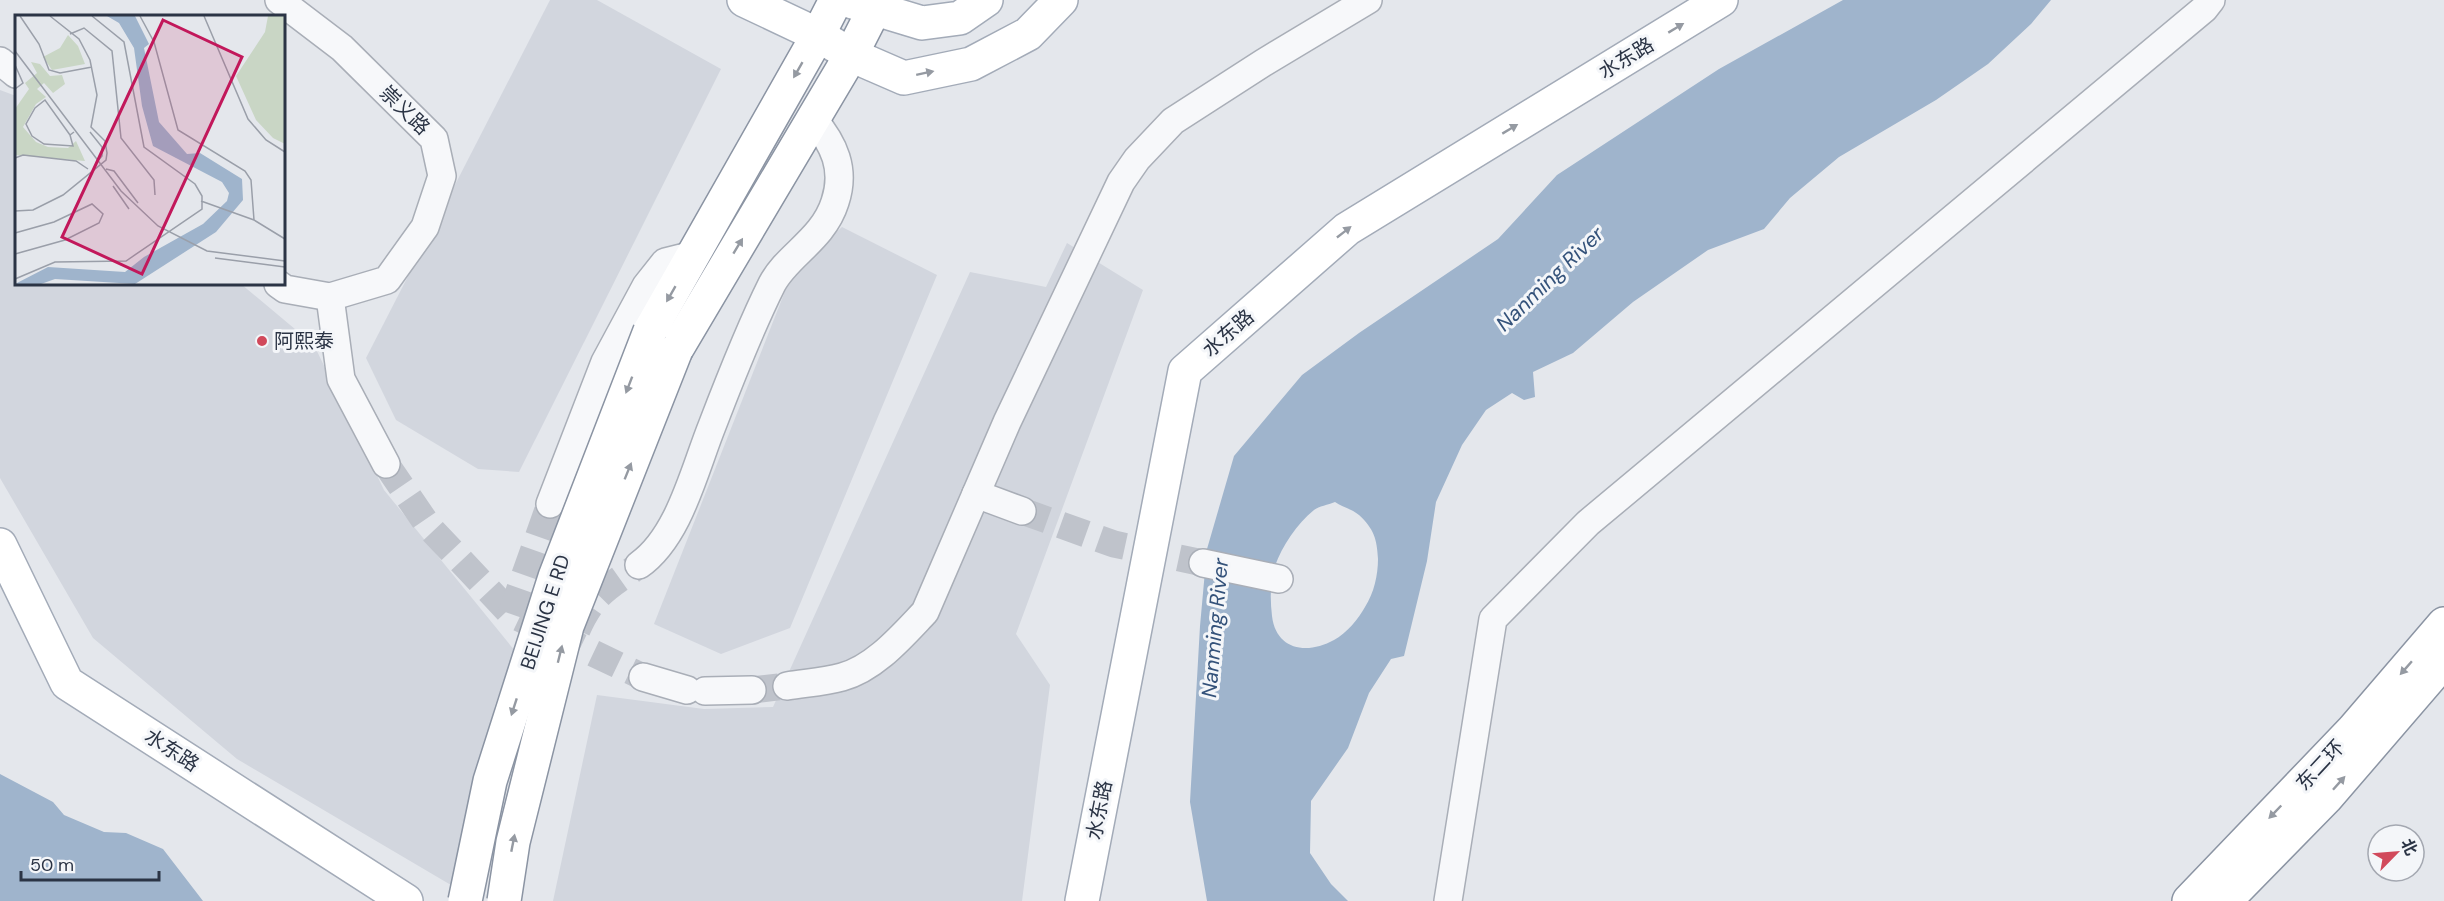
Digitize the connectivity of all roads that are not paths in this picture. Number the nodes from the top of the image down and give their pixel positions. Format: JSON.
{"nodes":[{"id":1,"x":279,"y":0,"type":"edge"},
{"id":2,"x":744,"y":0,"type":"edge"},
{"id":3,"x":836,"y":0,"type":"edge"},
{"id":4,"x":986,"y":0,"type":"edge"},
{"id":5,"x":1061,"y":0,"type":"edge"},
{"id":6,"x":1368,"y":0,"type":"edge"},
{"id":7,"x":1681,"y":0,"type":"edge"},
{"id":8,"x":1721,"y":0,"type":"edge"},
{"id":9,"x":2211,"y":0,"type":"edge"},
{"id":10,"x":866,"y":3,"type":"edge"},
{"id":11,"x":818,"y":35,"type":"junction"},
{"id":12,"x":851,"y":55,"type":"junction"},
{"id":13,"x":0,"y":61,"type":"edge"},
{"id":14,"x":15,"y":73,"type":"edge"},
{"id":15,"x":813,"y":119,"type":"junction"},
{"id":16,"x":693,"y":255,"type":"junction"},
{"id":17,"x":279,"y":285,"type":"edge"},
{"id":18,"x":330,"y":297,"type":"junction"},
{"id":19,"x":386,"y":464,"type":"tunnel mouth"},
{"id":20,"x":976,"y":494,"type":"junction"},
{"id":21,"x":550,"y":504,"type":"tunnel mouth"},
{"id":22,"x":1022,"y":511,"type":"tunnel mouth"},
{"id":23,"x":0,"y":545,"type":"edge"},
{"id":24,"x":1203,"y":563,"type":"tunnel mouth"},
{"id":25,"x":639,"y":565,"type":"tunnel mouth"},
{"id":26,"x":1279,"y":579,"type":"dead end"},
{"id":27,"x":0,"y":592,"type":"edge"},
{"id":28,"x":2444,"y":624,"type":"edge"},
{"id":29,"x":2444,"y":661,"type":"edge"},
{"id":30,"x":643,"y":677,"type":"tunnel mouth"},
{"id":31,"x":787,"y":686,"type":"tunnel mouth"},
{"id":32,"x":752,"y":690,"type":"tunnel mouth"},
{"id":33,"x":368,"y":901,"type":"edge"},
{"id":34,"x":406,"y":901,"type":"edge"},
{"id":35,"x":465,"y":901,"type":"edge"},
{"id":36,"x":504,"y":901,"type":"edge"},
{"id":37,"x":1061,"y":901,"type":"edge"},
{"id":38,"x":1082,"y":901,"type":"edge"},
{"id":39,"x":1448,"y":901,"type":"edge"},
{"id":40,"x":2189,"y":901,"type":"edge"},
{"id":41,"x":2225,"y":901,"type":"edge"}],
"edges":[{"from":1,"to":18,"type":"street","name":"崇义路"},
{"from":2,"to":11,"type":"main road"},
{"from":3,"to":11,"type":"main road","name":"BEIJING E RD"},
{"from":4,"to":10,"type":"main road"},
{"from":12,"to":5,"type":"main road","one_way":true},
{"from":6,"to":20,"type":"street"},
{"from":7,"to":37,"type":"main road","name":"水东路"},
{"from":38,"to":8,"type":"main road","name":"水东路","one_way":true},
{"from":9,"to":39,"type":"street"},
{"from":10,"to":12,"type":"main road","name":"BEIJING E RD"},
{"from":11,"to":12,"type":"main road"},
{"from":11,"to":16,"type":"main road","name":"BEIJING E RD","one_way":true},
{"from":12,"to":15,"type":"main road","name":"BEIJING E RD"},
{"from":13,"to":14,"type":"street"},
{"from":15,"to":25,"type":"street"},
{"from":36,"to":15,"type":"main road","name":"BEIJING E RD","one_way":true,"bridge":true},
{"from":16,"to":21,"type":"street"},
{"from":16,"to":35,"type":"main road","name":"BEIJING E RD","one_way":true,"bridge":true},
{"from":17,"to":18,"type":"street","name":"崇义路"},
{"from":18,"to":19,"type":"street"},
{"from":20,"to":22,"type":"street"},
{"from":20,"to":31,"type":"street"},
{"from":23,"to":34,"type":"main road","name":"水东路"},
{"from":24,"to":26,"type":"street"},
{"from":27,"to":33,"type":"main road","name":"水东路"},
{"from":28,"to":40,"type":"main road","name":"东二环","one_way":true},
{"from":41,"to":29,"type":"main road","name":"东二环","one_way":true},
{"from":30,"to":32,"type":"street"}]}
